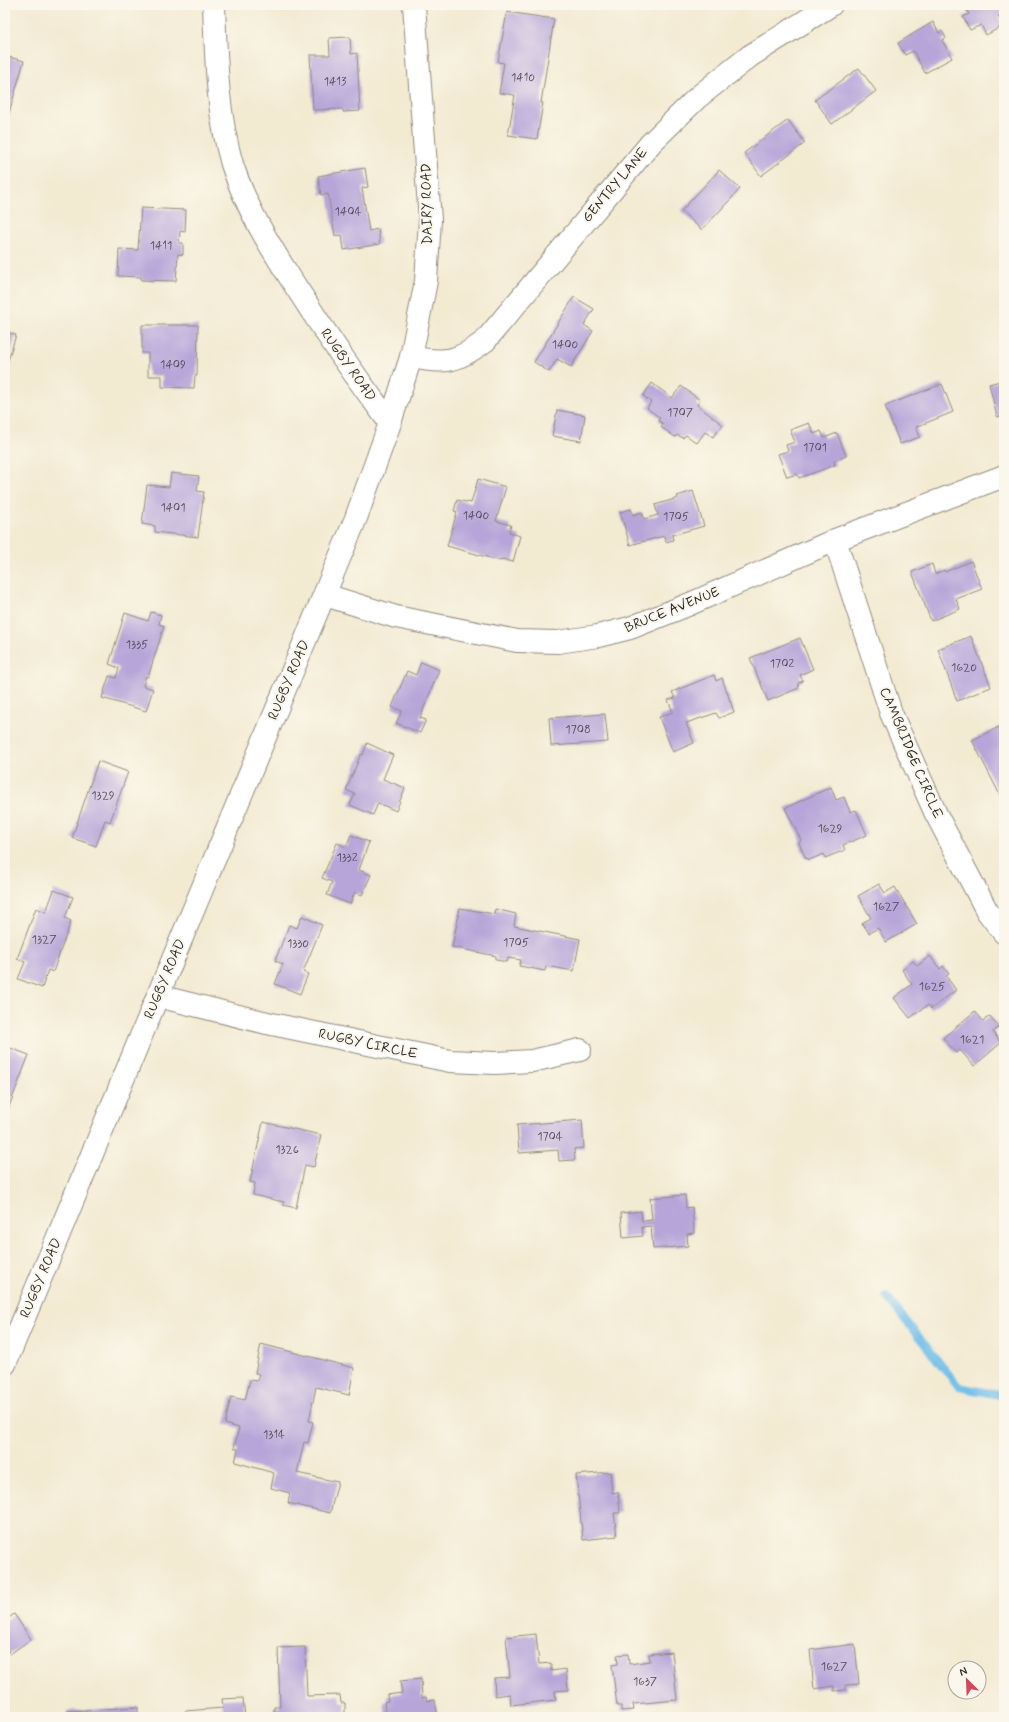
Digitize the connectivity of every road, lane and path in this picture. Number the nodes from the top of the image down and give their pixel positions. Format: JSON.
{"nodes":[{"id":1,"x":214,"y":5,"type":"edge"},
{"id":2,"x":414,"y":5,"type":"edge"},
{"id":3,"x":831,"y":5,"type":"edge"},
{"id":4,"x":411,"y":357,"type":"junction"},
{"id":5,"x":390,"y":423,"type":"junction"},
{"id":6,"x":1004,"y":476,"type":"edge"},
{"id":7,"x":835,"y":540,"type":"junction"},
{"id":8,"x":325,"y":595,"type":"junction"},
{"id":9,"x":1004,"y":933,"type":"edge"},
{"id":10,"x":158,"y":996,"type":"junction"},
{"id":11,"x":580,"y":1050,"type":"dead end"},
{"id":12,"x":5,"y":1364,"type":"edge"}],
"edges":[{"from":1,"to":5,"type":"street","name":"RUGBY ROAD"},
{"from":2,"to":4,"type":"street","name":"DAIRY ROAD"},
{"from":3,"to":4,"type":"street","name":"GENTRY LANE"},
{"from":4,"to":5,"type":"street","name":"DAIRY ROAD"},
{"from":5,"to":8,"type":"street","name":"RUGBY ROAD"},
{"from":6,"to":7,"type":"street","name":"BRUCE AVENUE"},
{"from":7,"to":8,"type":"street","name":"BRUCE AVENUE"},
{"from":7,"to":9,"type":"street","name":"CAMBRIDGE CIRCLE"},
{"from":8,"to":10,"type":"street","name":"RUGBY ROAD"},
{"from":10,"to":11,"type":"street","name":"RUGBY CIRCLE"},
{"from":10,"to":12,"type":"street","name":"RUGBY ROAD"}]}
